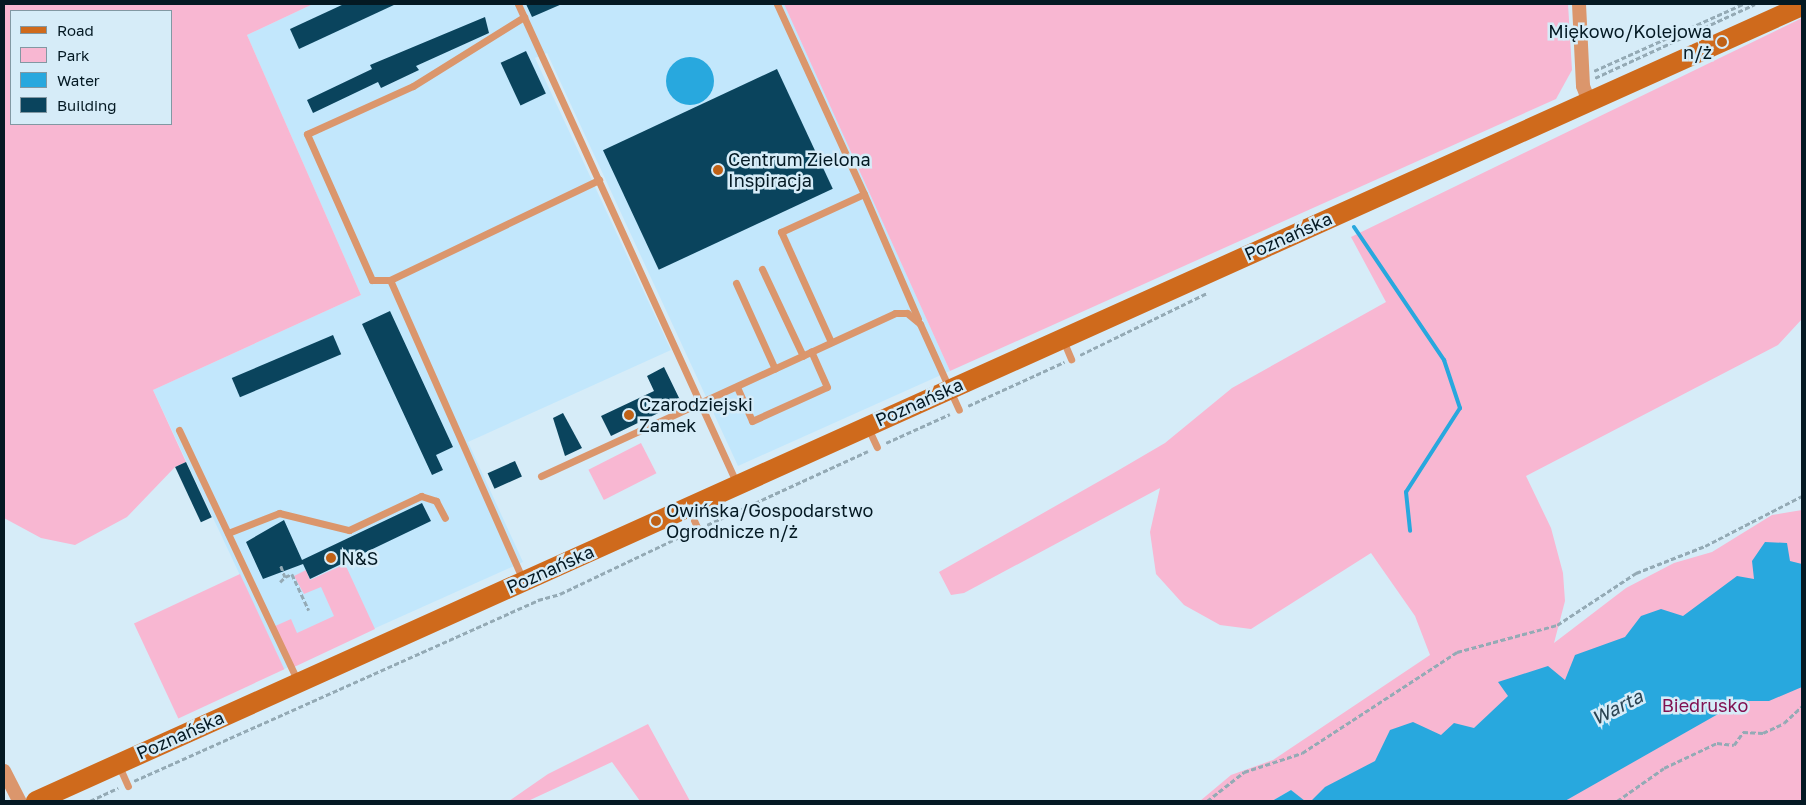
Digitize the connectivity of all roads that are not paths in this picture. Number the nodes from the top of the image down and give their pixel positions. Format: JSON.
{"nodes":[{"id":1,"x":518,"y":4,"type":"edge"},
{"id":2,"x":777,"y":4,"type":"edge"},
{"id":3,"x":1580,"y":4,"type":"edge"},
{"id":4,"x":1800,"y":6,"type":"edge"},
{"id":5,"x":524,"y":17,"type":"junction"},
{"id":6,"x":1589,"y":102,"type":"junction"},
{"id":7,"x":599,"y":180,"type":"junction"},
{"id":8,"x":864,"y":194,"type":"junction"},
{"id":9,"x":762,"y":269,"type":"dead end"},
{"id":10,"x":390,"y":280,"type":"junction"},
{"id":11,"x":736,"y":283,"type":"dead end"},
{"id":12,"x":920,"y":324,"type":"junction"},
{"id":13,"x":1062,"y":338,"type":"junction"},
{"id":14,"x":831,"y":342,"type":"junction"},
{"id":15,"x":811,"y":351,"type":"junction"},
{"id":16,"x":803,"y":356,"type":"junction"},
{"id":17,"x":1071,"y":359,"type":"road end"},
{"id":18,"x":775,"y":369,"type":"junction"},
{"id":19,"x":737,"y":387,"type":"junction"},
{"id":20,"x":949,"y":388,"type":"junction"},
{"id":21,"x":702,"y":403,"type":"junction"},
{"id":22,"x":959,"y":410,"type":"road end"},
{"id":23,"x":867,"y":425,"type":"junction"},
{"id":24,"x":179,"y":430,"type":"dead end"},
{"id":25,"x":877,"y":447,"type":"road end"},
{"id":26,"x":541,"y":476,"type":"dead end"},
{"id":27,"x":737,"y":484,"type":"junction"},
{"id":28,"x":688,"y":507,"type":"junction"},
{"id":29,"x":445,"y":518,"type":"dead end"},
{"id":30,"x":698,"y":529,"type":"road end"},
{"id":31,"x":228,"y":533,"type":"junction"},
{"id":32,"x":524,"y":580,"type":"junction"},
{"id":33,"x":298,"y":682,"type":"junction"},
{"id":34,"x":118,"y":763,"type":"junction"},
{"id":35,"x":4,"y":771,"type":"edge"},
{"id":36,"x":127,"y":785,"type":"road end"},
{"id":37,"x":19,"y":801,"type":"edge"},
{"id":38,"x":36,"y":801,"type":"edge"}],
"edges":[{"from":1,"to":5,"type":"lane"},
{"from":2,"to":8,"type":"lane"},
{"from":3,"to":6,"type":"street"},
{"from":4,"to":6,"type":"main road","name":"Poznańska"},
{"from":5,"to":7,"type":"lane"},
{"from":5,"to":10,"type":"lane"},
{"from":6,"to":13,"type":"main road","name":"Poznańska"},
{"from":7,"to":10,"type":"lane"},
{"from":7,"to":21,"type":"lane"},
{"from":8,"to":12,"type":"lane"},
{"from":8,"to":14,"type":"lane"},
{"from":9,"to":16,"type":"lane"},
{"from":10,"to":32,"type":"lane"},
{"from":11,"to":18,"type":"lane"},
{"from":12,"to":14,"type":"lane"},
{"from":12,"to":20,"type":"lane"},
{"from":13,"to":17,"type":"lane"},
{"from":13,"to":20,"type":"main road","name":"Poznańska"},
{"from":14,"to":15,"type":"lane"},
{"from":15,"to":16,"type":"lane"},
{"from":15,"to":19,"type":"lane"},
{"from":16,"to":18,"type":"lane"},
{"from":18,"to":19,"type":"lane"},
{"from":19,"to":21,"type":"lane"},
{"from":20,"to":22,"type":"lane"},
{"from":20,"to":23,"type":"main road","name":"Poznańska"},
{"from":21,"to":26,"type":"lane"},
{"from":21,"to":27,"type":"lane"},
{"from":23,"to":25,"type":"lane"},
{"from":23,"to":27,"type":"main road","name":"Poznańska"},
{"from":24,"to":31,"type":"lane"},
{"from":27,"to":28,"type":"main road","name":"Poznańska"},
{"from":28,"to":30,"type":"lane"},
{"from":28,"to":32,"type":"main road","name":"Poznańska"},
{"from":29,"to":31,"type":"lane"},
{"from":31,"to":33,"type":"lane"},
{"from":32,"to":33,"type":"main road","name":"Poznańska"},
{"from":33,"to":34,"type":"main road","name":"Poznańska"},
{"from":34,"to":36,"type":"lane"},
{"from":34,"to":38,"type":"main road","name":"Poznańska"},
{"from":35,"to":37,"type":"street"}]}
